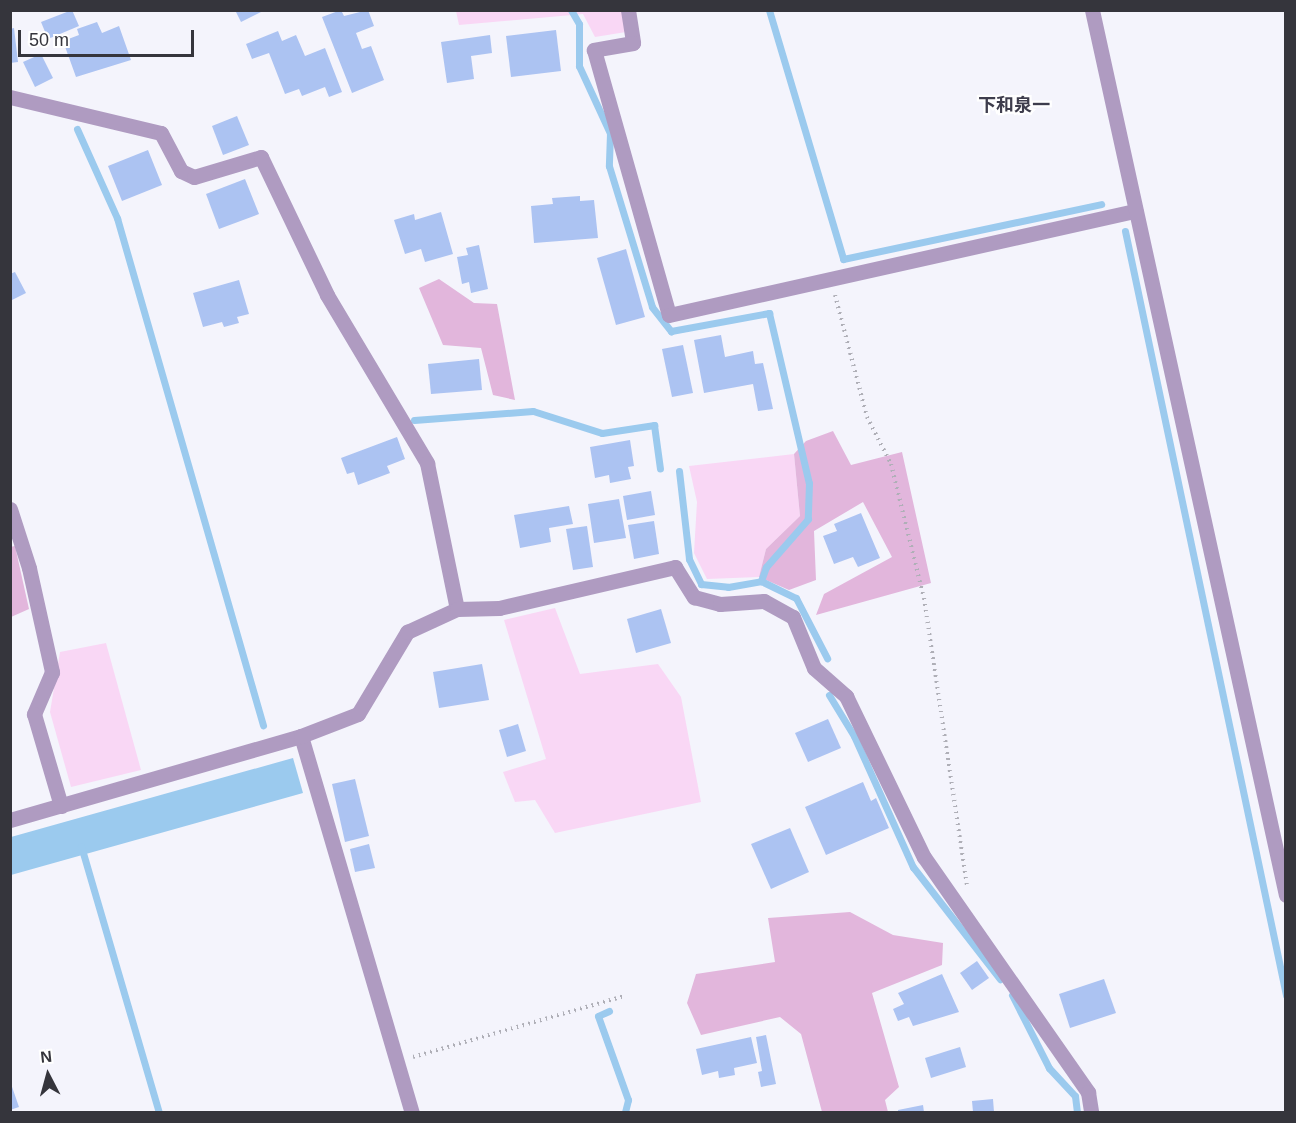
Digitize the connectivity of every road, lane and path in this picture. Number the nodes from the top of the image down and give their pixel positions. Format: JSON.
{"nodes":[{"id":1,"x":628,"y":10,"type":"edge"},
{"id":2,"x":1092,"y":10,"type":"edge"},
{"id":3,"x":10,"y":97,"type":"edge"},
{"id":4,"x":1136,"y":212,"type":"junction"},
{"id":5,"x":831,"y":279,"type":"junction"},
{"id":6,"x":10,"y":509,"type":"edge"},
{"id":7,"x":457,"y":609,"type":"junction"},
{"id":8,"x":301,"y":736,"type":"junction"},
{"id":9,"x":62,"y":806,"type":"junction"},
{"id":10,"x":10,"y":820,"type":"edge"},
{"id":11,"x":967,"y":889,"type":"dead end"},
{"id":12,"x":1286,"y":895,"type":"edge"},
{"id":13,"x":626,"y":996,"type":"dead end"},
{"id":14,"x":398,"y":1062,"type":"junction"},
{"id":15,"x":412,"y":1113,"type":"edge"},
{"id":16,"x":1091,"y":1113,"type":"edge"}],
"edges":[{"from":1,"to":5,"type":"street"},
{"from":2,"to":4,"type":"street"},
{"from":3,"to":7,"type":"street"},
{"from":4,"to":5,"type":"street"},
{"from":4,"to":12,"type":"street"},
{"from":5,"to":11,"type":"path"},
{"from":6,"to":9,"type":"street"},
{"from":7,"to":8,"type":"street"},
{"from":7,"to":16,"type":"street"},
{"from":8,"to":9,"type":"street"},
{"from":8,"to":14,"type":"street"},
{"from":9,"to":10,"type":"street"},
{"from":13,"to":14,"type":"path"},
{"from":14,"to":15,"type":"street"}]}
